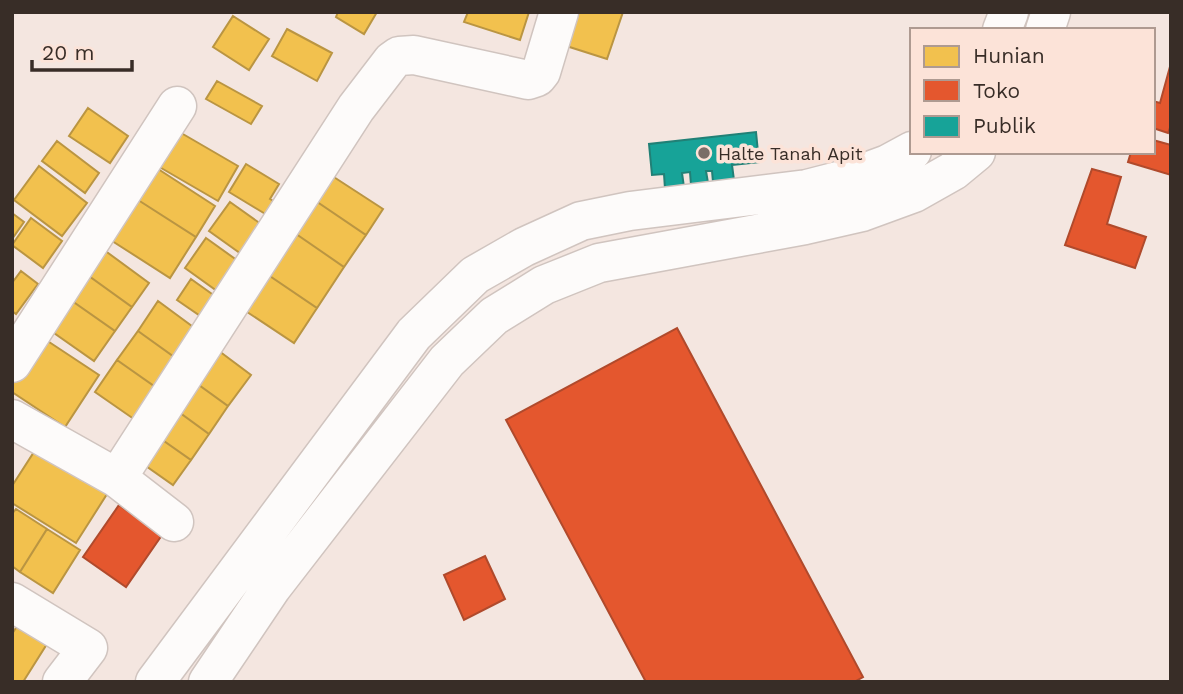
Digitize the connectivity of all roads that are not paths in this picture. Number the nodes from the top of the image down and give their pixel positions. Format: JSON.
{"nodes":[{"id":1,"x":559,"y":12,"type":"edge"},
{"id":2,"x":177,"y":106,"type":"dead end"},
{"id":3,"x":910,"y":152,"type":"edge"},
{"id":4,"x":974,"y":154,"type":"edge"},
{"id":5,"x":12,"y":363,"type":"edge"},
{"id":6,"x":12,"y":419,"type":"edge"},
{"id":7,"x":117,"y":478,"type":"junction"},
{"id":8,"x":174,"y":522,"type":"dead end"},
{"id":9,"x":12,"y":602,"type":"edge"},
{"id":10,"x":62,"y":682,"type":"edge"},
{"id":11,"x":155,"y":682,"type":"edge"},
{"id":12,"x":208,"y":682,"type":"edge"}],
"edges":[{"from":1,"to":7,"type":"street"},
{"from":2,"to":5,"type":"street"},
{"from":3,"to":11,"type":"street"},
{"from":4,"to":12,"type":"street"},
{"from":6,"to":7,"type":"street"},
{"from":7,"to":8,"type":"street"},
{"from":9,"to":10,"type":"street"}]}
